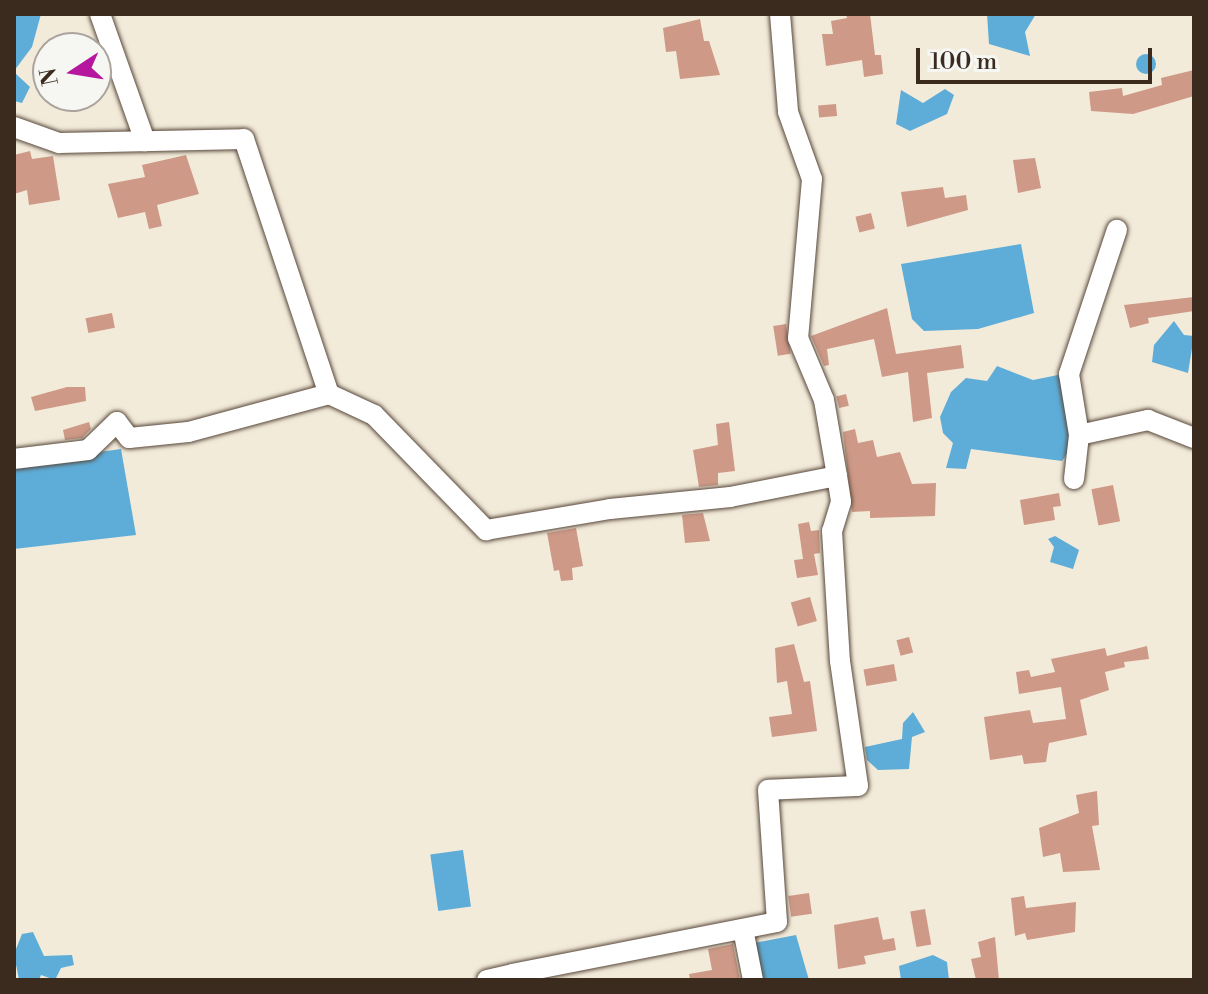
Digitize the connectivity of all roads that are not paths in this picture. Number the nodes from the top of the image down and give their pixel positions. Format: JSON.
{"nodes":[{"id":1,"x":100,"y":14,"type":"edge"},
{"id":2,"x":780,"y":14,"type":"edge"},
{"id":3,"x":14,"y":127,"type":"edge"},
{"id":4,"x":145,"y":141,"type":"junction"},
{"id":5,"x":1117,"y":230,"type":"dead end"},
{"id":6,"x":329,"y":394,"type":"junction"},
{"id":7,"x":1079,"y":435,"type":"junction"},
{"id":8,"x":1194,"y":438,"type":"edge"},
{"id":9,"x":14,"y":459,"type":"edge"},
{"id":10,"x":837,"y":476,"type":"junction"},
{"id":11,"x":1074,"y":479,"type":"dead end"},
{"id":12,"x":743,"y":929,"type":"junction"},
{"id":13,"x":514,"y":977,"type":"edge"},
{"id":14,"x":487,"y":980,"type":"edge"},
{"id":15,"x":753,"y":980,"type":"edge"}],
"edges":[{"from":1,"to":4,"type":"street"},
{"from":2,"to":10,"type":"street"},
{"from":3,"to":4,"type":"street"},
{"from":4,"to":6,"type":"street"},
{"from":5,"to":7,"type":"street"},
{"from":6,"to":9,"type":"street"},
{"from":6,"to":10,"type":"street"},
{"from":7,"to":8,"type":"street"},
{"from":7,"to":11,"type":"street"},
{"from":10,"to":12,"type":"street"},
{"from":12,"to":13,"type":"street"},
{"from":12,"to":15,"type":"street"},
{"from":13,"to":14,"type":"street"}]}
